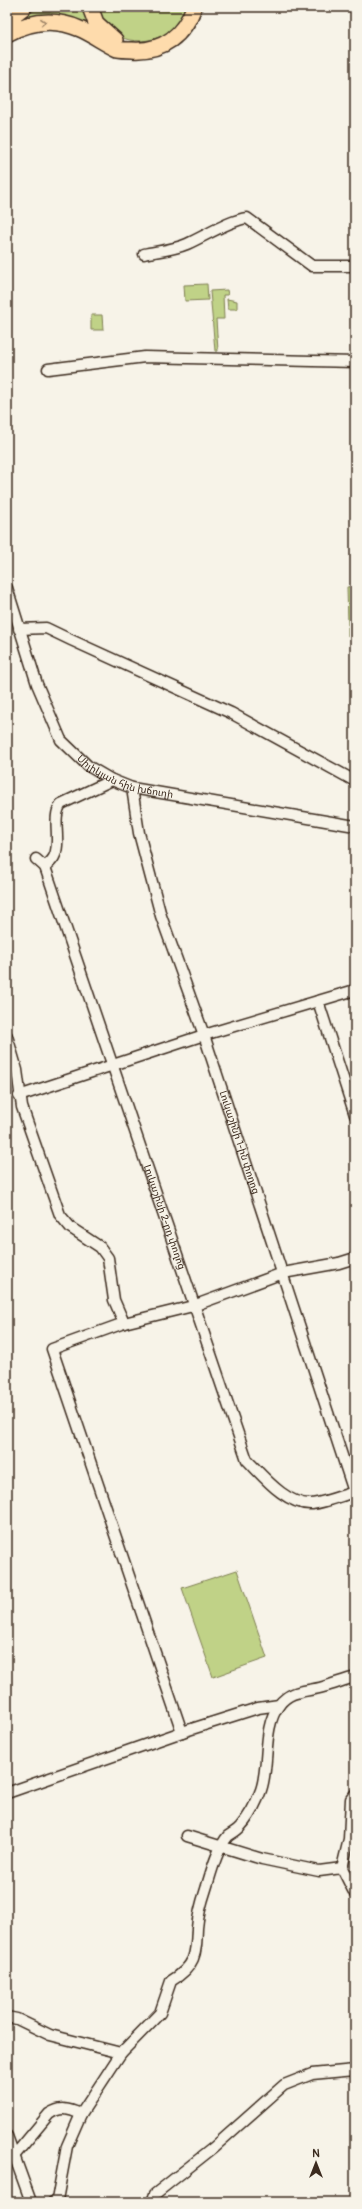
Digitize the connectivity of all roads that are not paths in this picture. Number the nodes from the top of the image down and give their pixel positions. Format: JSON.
{"nodes":[{"id":1,"x":24,"y":7,"type":"edge"},
{"id":2,"x":90,"y":7,"type":"edge"},
{"id":3,"x":194,"y":7,"type":"edge"},
{"id":4,"x":7,"y":20,"type":"edge"},
{"id":5,"x":7,"y":34,"type":"edge"},
{"id":6,"x":138,"y":50,"type":"junction"},
{"id":7,"x":144,"y":254,"type":"dead end"},
{"id":8,"x":355,"y":266,"type":"edge"},
{"id":9,"x":355,"y":362,"type":"edge"},
{"id":10,"x":48,"y":369,"type":"dead end"},
{"id":11,"x":7,"y":588,"type":"edge"},
{"id":12,"x":19,"y":630,"type":"junction"},
{"id":13,"x":112,"y":780,"type":"junction"},
{"id":14,"x":355,"y":781,"type":"edge"},
{"id":15,"x":132,"y":788,"type":"junction"},
{"id":16,"x":355,"y":826,"type":"edge"},
{"id":17,"x":36,"y":859,"type":"dead end"},
{"id":18,"x":45,"y":867,"type":"junction"},
{"id":19,"x":355,"y":990,"type":"edge"},
{"id":20,"x":318,"y":1001,"type":"junction"},
{"id":21,"x":204,"y":1035,"type":"junction"},
{"id":22,"x":7,"y":1036,"type":"edge"},
{"id":23,"x":114,"y":1066,"type":"junction"},
{"id":24,"x":12,"y":1069,"type":"edge"},
{"id":25,"x":19,"y":1096,"type":"junction"},
{"id":26,"x":355,"y":1115,"type":"edge"},
{"id":27,"x":355,"y":1258,"type":"edge"},
{"id":28,"x":283,"y":1273,"type":"junction"},
{"id":29,"x":193,"y":1306,"type":"junction"},
{"id":30,"x":124,"y":1323,"type":"junction"},
{"id":31,"x":354,"y":1494,"type":"edge"},
{"id":32,"x":355,"y":1677,"type":"edge"},
{"id":33,"x":279,"y":1705,"type":"junction"},
{"id":34,"x":182,"y":1732,"type":"junction"},
{"id":35,"x":7,"y":1793,"type":"edge"},
{"id":36,"x":355,"y":1794,"type":"edge"},
{"id":37,"x":187,"y":1836,"type":"dead end"},
{"id":38,"x":221,"y":1847,"type":"junction"},
{"id":39,"x":342,"y":1868,"type":"junction"},
{"id":40,"x":355,"y":1894,"type":"edge"},
{"id":41,"x":7,"y":2017,"type":"edge"},
{"id":42,"x":121,"y":2053,"type":"junction"},
{"id":43,"x":355,"y":2070,"type":"edge"},
{"id":44,"x":82,"y":2114,"type":"junction"},
{"id":45,"x":7,"y":2136,"type":"edge"},
{"id":46,"x":14,"y":2156,"type":"junction"},
{"id":47,"x":31,"y":2202,"type":"edge"},
{"id":48,"x":54,"y":2202,"type":"edge"},
{"id":49,"x":152,"y":2202,"type":"edge"}],
"edges":[{"from":1,"to":4,"type":"highway"},
{"from":2,"to":6,"type":"highway"},
{"from":3,"to":6,"type":"highway"},
{"from":5,"to":6,"type":"highway","one_way":true},
{"from":7,"to":8,"type":"street"},
{"from":9,"to":10,"type":"street"},
{"from":11,"to":12,"type":"street","name":"Սիլիկյան հին խճուղի"},
{"from":12,"to":13,"type":"street","name":"Սիլիկյան հին խճուղի"},
{"from":12,"to":14,"type":"street"},
{"from":13,"to":15,"type":"street","name":"Սիլիկյան հին խճուղի"},
{"from":13,"to":18,"type":"street"},
{"from":15,"to":16,"type":"street","name":"Սիլիկյան հին խճուղի"},
{"from":15,"to":21,"type":"street","name":"Լուկաշինի 1-ին փողոց"},
{"from":17,"to":18,"type":"street","name":"Լուկաշինի 2-րդ փողոց"},
{"from":18,"to":23,"type":"street","name":"Լուկաշինի 2-րդ փողոց"},
{"from":19,"to":20,"type":"street"},
{"from":20,"to":21,"type":"street"},
{"from":20,"to":26,"type":"street"},
{"from":21,"to":23,"type":"street"},
{"from":21,"to":28,"type":"street","name":"Լուկաշինի 1-ին փողոց"},
{"from":22,"to":24,"type":"street"},
{"from":23,"to":25,"type":"street"},
{"from":23,"to":29,"type":"street","name":"Լուկաշինի 2-րդ փողոց"},
{"from":24,"to":25,"type":"street"},
{"from":25,"to":30,"type":"street"},
{"from":27,"to":28,"type":"street"},
{"from":28,"to":29,"type":"street"},
{"from":28,"to":31,"type":"street","name":"Լուկաշինի 1-ին փողոց"},
{"from":29,"to":30,"type":"street"},
{"from":29,"to":31,"type":"street","name":"Լուկաշինի 2-րդ փողոց"},
{"from":30,"to":34,"type":"street"},
{"from":32,"to":33,"type":"street"},
{"from":33,"to":34,"type":"street"},
{"from":33,"to":38,"type":"street"},
{"from":34,"to":35,"type":"street"},
{"from":36,"to":39,"type":"street"},
{"from":37,"to":38,"type":"street"},
{"from":38,"to":39,"type":"street"},
{"from":38,"to":42,"type":"street"},
{"from":39,"to":40,"type":"street"},
{"from":41,"to":42,"type":"street"},
{"from":42,"to":44,"type":"street"},
{"from":43,"to":49,"type":"street"},
{"from":44,"to":46,"type":"street"},
{"from":44,"to":48,"type":"street"},
{"from":45,"to":46,"type":"street"},
{"from":46,"to":47,"type":"street"}]}
